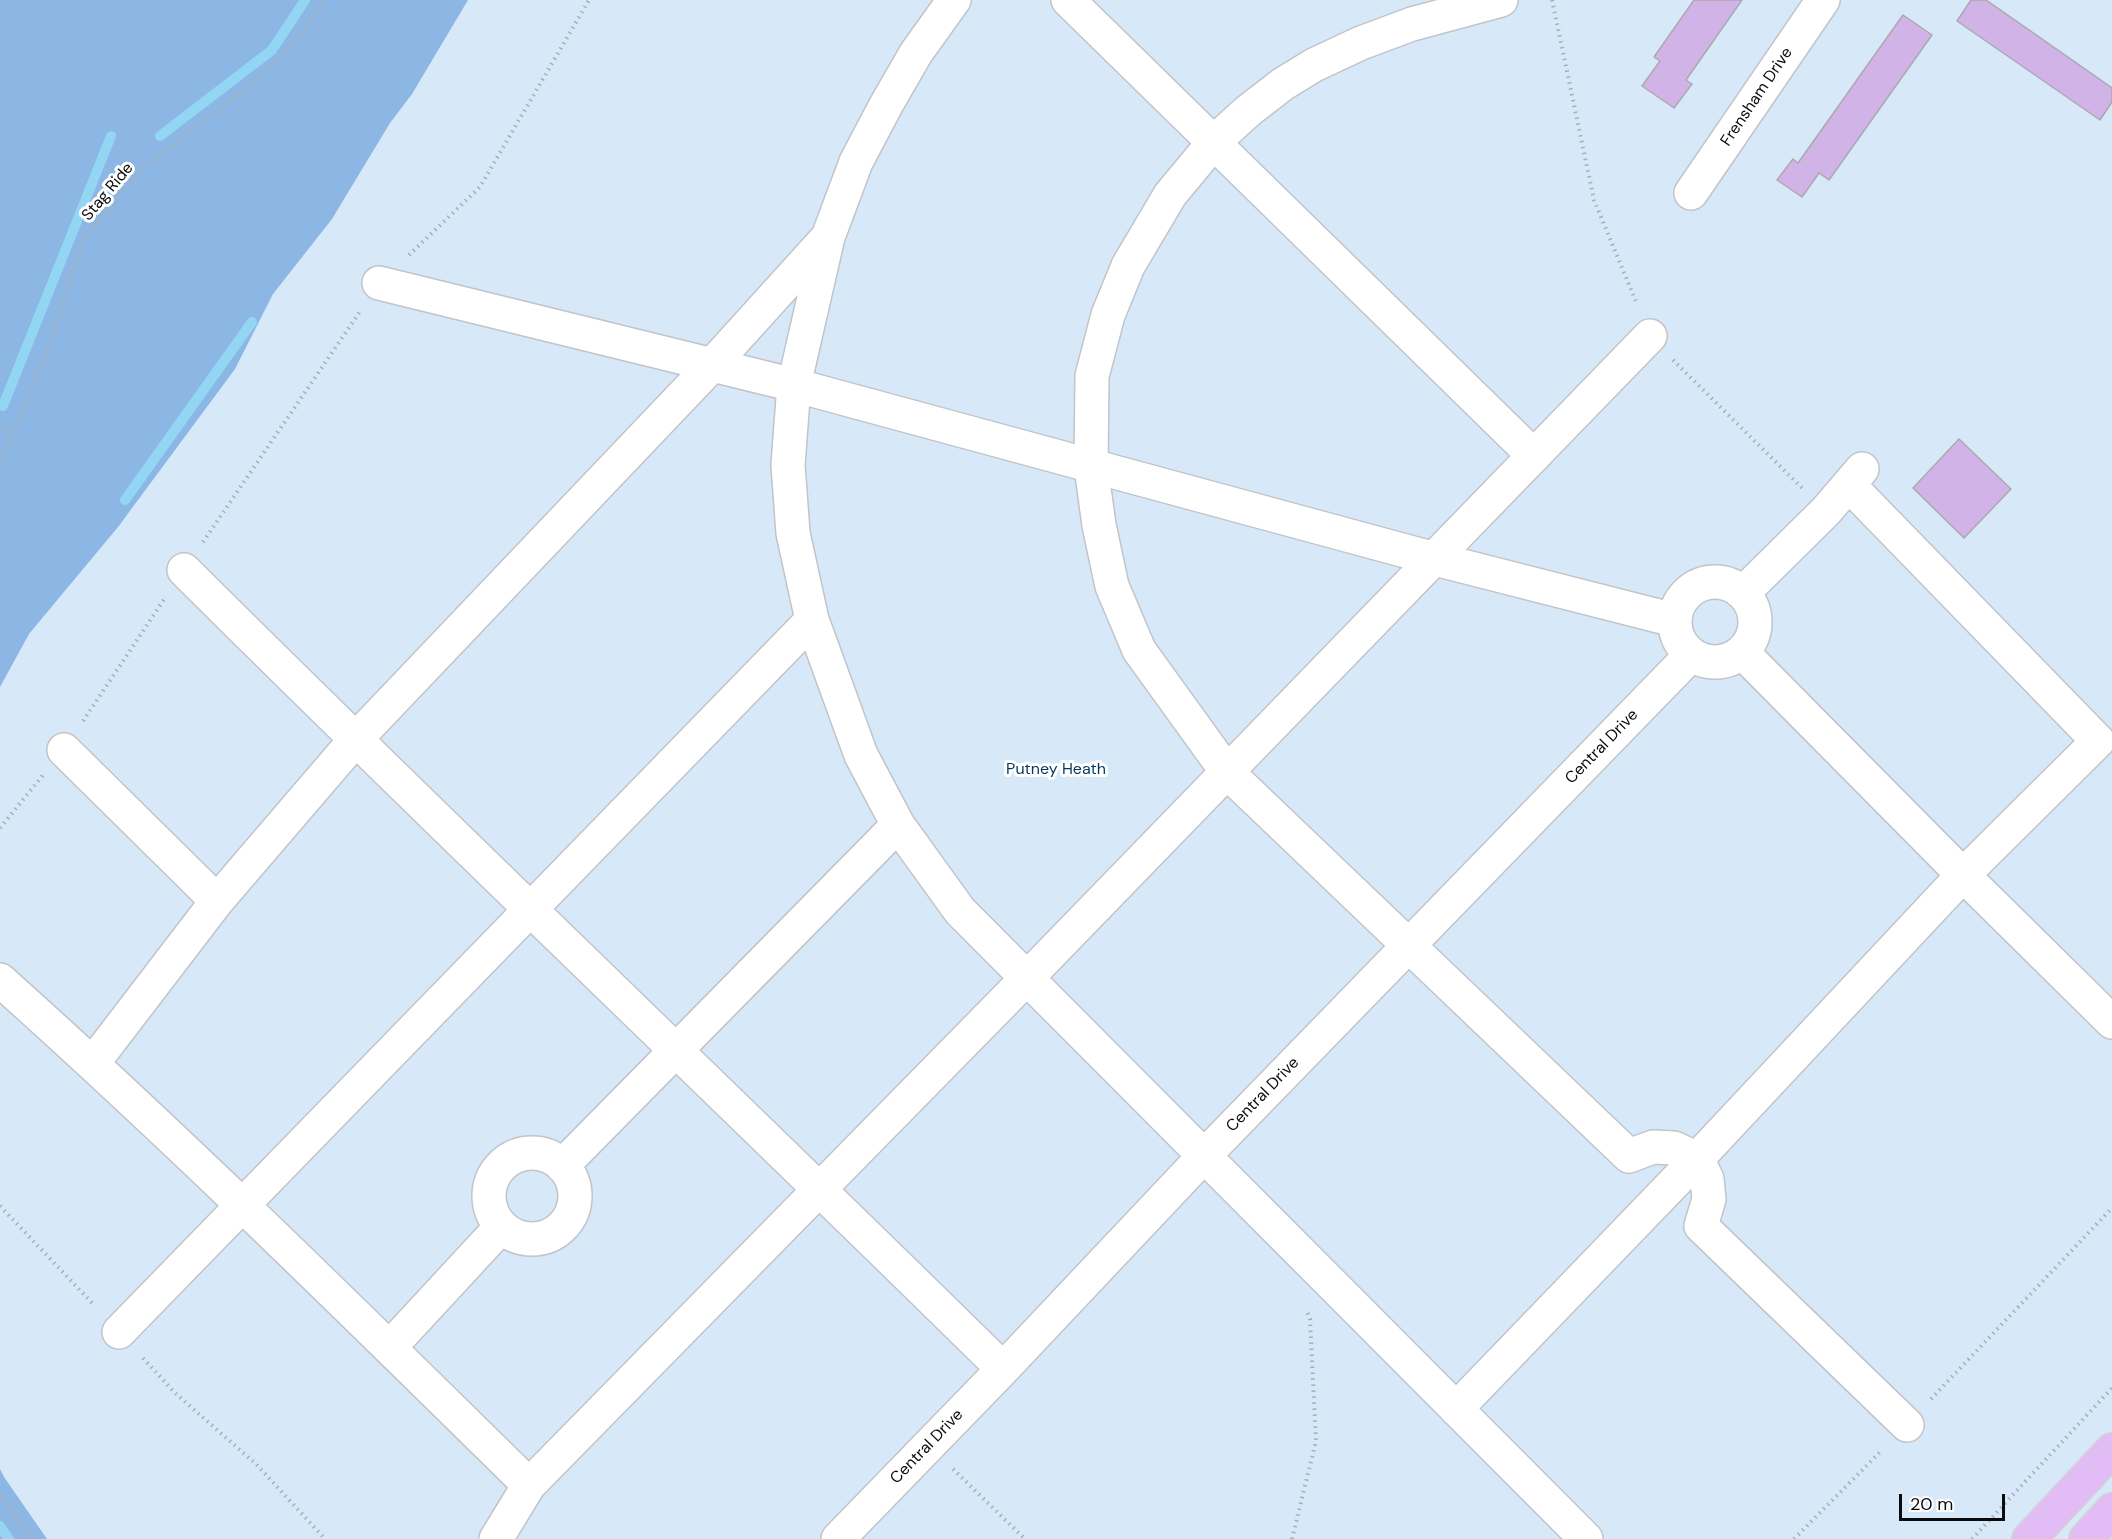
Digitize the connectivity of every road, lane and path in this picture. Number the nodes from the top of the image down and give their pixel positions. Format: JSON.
{"nodes":[{"id":1,"x":324,"y":0,"type":"edge"},
{"id":2,"x":589,"y":0,"type":"edge"},
{"id":3,"x":954,"y":0,"type":"edge"},
{"id":4,"x":1068,"y":0,"type":"edge"},
{"id":5,"x":1501,"y":0,"type":"edge"},
{"id":6,"x":1552,"y":0,"type":"edge"},
{"id":7,"x":1823,"y":0,"type":"edge"},
{"id":8,"x":1214,"y":142,"type":"junction"},
{"id":9,"x":1691,"y":193,"type":"dead end"},
{"id":10,"x":828,"y":237,"type":"junction"},
{"id":11,"x":379,"y":283,"type":"junction"},
{"id":12,"x":1650,"y":336,"type":"junction"},
{"id":13,"x":712,"y":366,"type":"junction"},
{"id":14,"x":794,"y":385,"type":"junction"},
{"id":15,"x":0,"y":428,"type":"edge"},
{"id":16,"x":11,"y":433,"type":"junction"},
{"id":17,"x":1534,"y":456,"type":"junction"},
{"id":18,"x":0,"y":461,"type":"edge"},
{"id":19,"x":1091,"y":467,"type":"junction"},
{"id":20,"x":1826,"y":512,"type":"junction"},
{"id":21,"x":1435,"y":559,"type":"junction"},
{"id":22,"x":184,"y":570,"type":"junction"},
{"id":23,"x":1743,"y":593,"type":"junction"},
{"id":24,"x":812,"y":620,"type":"junction"},
{"id":25,"x":1674,"y":620,"type":"junction"},
{"id":26,"x":1742,"y":652,"type":"junction"},
{"id":27,"x":1691,"y":655,"type":"junction"},
{"id":28,"x":355,"y":740,"type":"junction"},
{"id":29,"x":64,"y":750,"type":"junction"},
{"id":30,"x":1227,"y":772,"type":"junction"},
{"id":31,"x":898,"y":825,"type":"junction"},
{"id":32,"x":0,"y":828,"type":"edge"},
{"id":33,"x":1963,"y":875,"type":"junction"},
{"id":34,"x":217,"y":901,"type":"junction"},
{"id":35,"x":531,"y":909,"type":"junction"},
{"id":36,"x":1410,"y":946,"type":"junction"},
{"id":37,"x":1027,"y":978,"type":"junction"},
{"id":38,"x":0,"y":980,"type":"edge"},
{"id":39,"x":2112,"y":1022,"type":"edge"},
{"id":40,"x":676,"y":1050,"type":"junction"},
{"id":41,"x":93,"y":1064,"type":"junction"},
{"id":42,"x":1203,"y":1156,"type":"junction"},
{"id":43,"x":1696,"y":1159,"type":"junction"},
{"id":44,"x":562,"y":1167,"type":"junction"},
{"id":45,"x":821,"y":1189,"type":"junction"},
{"id":46,"x":242,"y":1205,"type":"junction"},
{"id":47,"x":0,"y":1206,"type":"edge"},
{"id":48,"x":2112,"y":1208,"type":"edge"},
{"id":49,"x":501,"y":1227,"type":"junction"},
{"id":50,"x":1306,"y":1308,"type":"dead end"},
{"id":51,"x":119,"y":1332,"type":"junction"},
{"id":52,"x":390,"y":1347,"type":"junction"},
{"id":53,"x":1003,"y":1369,"type":"junction"},
{"id":54,"x":2112,"y":1388,"type":"edge"},
{"id":55,"x":1456,"y":1409,"type":"junction"},
{"id":56,"x":1907,"y":1425,"type":"junction"},
{"id":57,"x":929,"y":1445,"type":"junction"},
{"id":58,"x":2101,"y":1461,"type":"edge"},
{"id":59,"x":529,"y":1485,"type":"junction"},
{"id":60,"x":0,"y":1495,"type":"edge"},
{"id":61,"x":2112,"y":1510,"type":"edge"},
{"id":62,"x":32,"y":1539,"type":"edge"},
{"id":63,"x":325,"y":1539,"type":"edge"},
{"id":64,"x":496,"y":1539,"type":"edge"},
{"id":65,"x":838,"y":1539,"type":"edge"},
{"id":66,"x":1024,"y":1539,"type":"edge"},
{"id":67,"x":1292,"y":1539,"type":"edge"},
{"id":68,"x":1586,"y":1539,"type":"edge"},
{"id":69,"x":1794,"y":1539,"type":"edge"},
{"id":70,"x":1972,"y":1539,"type":"edge"},
{"id":71,"x":2029,"y":1539,"type":"edge"},
{"id":72,"x":2086,"y":1539,"type":"edge"}],
"edges":[{"from":1,"to":16,"type":"path","name":"Stag Ride"},
{"from":2,"to":11,"type":"path"},
{"from":3,"to":10,"type":"street"},
{"from":4,"to":8,"type":"street"},
{"from":5,"to":8,"type":"street"},
{"from":6,"to":12,"type":"path"},
{"from":7,"to":9,"type":"street","name":"Frensham Drive"},
{"from":8,"to":17,"type":"street"},
{"from":8,"to":19,"type":"street"},
{"from":10,"to":13,"type":"street"},
{"from":10,"to":14,"type":"street"},
{"from":11,"to":13,"type":"street"},
{"from":11,"to":22,"type":"path"},
{"from":12,"to":17,"type":"street"},
{"from":12,"to":20,"type":"path"},
{"from":13,"to":14,"type":"street"},
{"from":13,"to":28,"type":"street"},
{"from":14,"to":19,"type":"street"},
{"from":14,"to":24,"type":"street"},
{"from":15,"to":16,"type":"path"},
{"from":16,"to":18,"type":"path","name":"Stag Ride"},
{"from":17,"to":21,"type":"street"},
{"from":19,"to":21,"type":"street"},
{"from":19,"to":30,"type":"street"},
{"from":20,"to":23,"type":"street"},
{"from":20,"to":33,"type":"street"},
{"from":21,"to":25,"type":"street"},
{"from":21,"to":30,"type":"street"},
{"from":22,"to":28,"type":"street"},
{"from":22,"to":29,"type":"path"},
{"from":23,"to":25,"type":"street"},
{"from":23,"to":26,"type":"street"},
{"from":24,"to":31,"type":"street"},
{"from":24,"to":35,"type":"street"},
{"from":25,"to":27,"type":"street"},
{"from":26,"to":27,"type":"street"},
{"from":26,"to":33,"type":"street"},
{"from":27,"to":36,"type":"street","name":"Central Drive"},
{"from":28,"to":34,"type":"street"},
{"from":28,"to":35,"type":"street"},
{"from":29,"to":32,"type":"path"},
{"from":29,"to":34,"type":"street"},
{"from":30,"to":36,"type":"street"},
{"from":30,"to":37,"type":"street"},
{"from":31,"to":37,"type":"street"},
{"from":31,"to":40,"type":"street"},
{"from":33,"to":39,"type":"street"},
{"from":33,"to":43,"type":"street"},
{"from":34,"to":41,"type":"street"},
{"from":35,"to":40,"type":"street"},
{"from":35,"to":46,"type":"street"},
{"from":36,"to":42,"type":"street","name":"Central Drive"},
{"from":36,"to":43,"type":"street"},
{"from":37,"to":42,"type":"street"},
{"from":37,"to":45,"type":"street"},
{"from":38,"to":41,"type":"street"},
{"from":40,"to":44,"type":"street"},
{"from":40,"to":45,"type":"street"},
{"from":41,"to":46,"type":"street"},
{"from":42,"to":53,"type":"street","name":"Central Drive"},
{"from":42,"to":55,"type":"street"},
{"from":43,"to":55,"type":"street"},
{"from":43,"to":56,"type":"street"},
{"from":44,"to":49,"type":"street"},
{"from":44,"to":49,"type":"street"},
{"from":45,"to":53,"type":"street"},
{"from":45,"to":59,"type":"street"},
{"from":46,"to":51,"type":"street"},
{"from":46,"to":52,"type":"street"},
{"from":47,"to":51,"type":"path"},
{"from":48,"to":56,"type":"path"},
{"from":49,"to":52,"type":"street"},
{"from":50,"to":67,"type":"path"},
{"from":51,"to":63,"type":"path"},
{"from":52,"to":59,"type":"street"},
{"from":53,"to":57,"type":"street","name":"Central Drive"},
{"from":54,"to":70,"type":"path"},
{"from":55,"to":68,"type":"street"},
{"from":56,"to":69,"type":"path"},
{"from":57,"to":65,"type":"street","name":"Central Drive"},
{"from":57,"to":66,"type":"path"},
{"from":58,"to":71,"type":"highway"},
{"from":59,"to":64,"type":"street"},
{"from":60,"to":62,"type":"path"},
{"from":61,"to":72,"type":"highway"}]}
